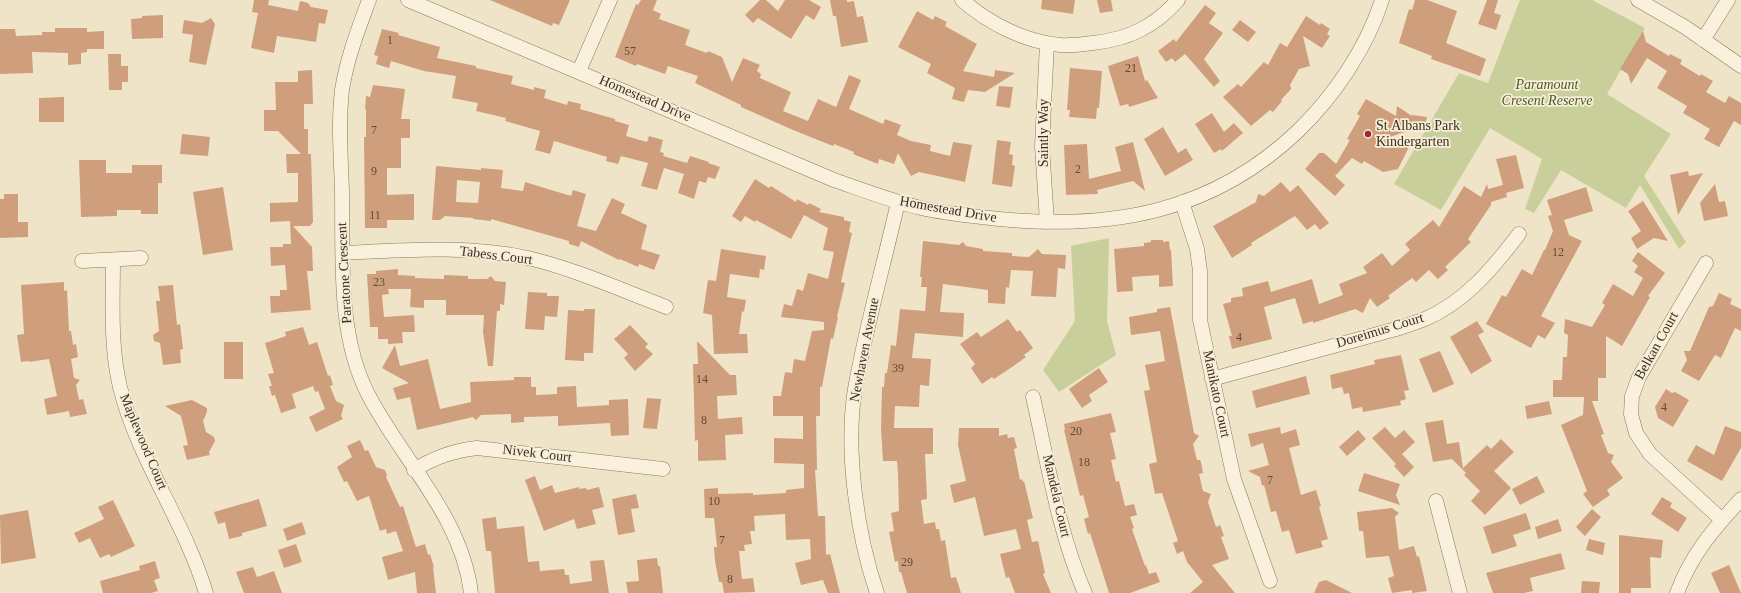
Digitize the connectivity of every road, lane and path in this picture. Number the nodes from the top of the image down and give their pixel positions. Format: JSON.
{"nodes":[{"id":1,"x":369,"y":0,"type":"edge"},
{"id":2,"x":408,"y":0,"type":"edge"},
{"id":3,"x":610,"y":0,"type":"edge"},
{"id":4,"x":962,"y":0,"type":"edge"},
{"id":5,"x":1178,"y":0,"type":"edge"},
{"id":6,"x":1382,"y":0,"type":"edge"},
{"id":7,"x":1638,"y":0,"type":"edge"},
{"id":8,"x":1728,"y":0,"type":"edge"},
{"id":9,"x":1703,"y":40,"type":"junction"},
{"id":10,"x":1047,"y":43,"type":"junction"},
{"id":11,"x":1741,"y":66,"type":"edge"},
{"id":12,"x":579,"y":71,"type":"junction"},
{"id":13,"x":898,"y":202,"type":"junction"},
{"id":14,"x":1182,"y":202,"type":"junction"},
{"id":15,"x":1047,"y":222,"type":"junction"},
{"id":16,"x":1519,"y":234,"type":"dead end"},
{"id":17,"x":343,"y":253,"type":"junction"},
{"id":18,"x":141,"y":258,"type":"dead end"},
{"id":19,"x":113,"y":260,"type":"junction"},
{"id":20,"x":82,"y":261,"type":"dead end"},
{"id":21,"x":1706,"y":263,"type":"dead end"},
{"id":22,"x":666,"y":306,"type":"dead end"},
{"id":23,"x":1212,"y":379,"type":"junction"},
{"id":24,"x":1033,"y":397,"type":"dead end"},
{"id":25,"x":663,"y":469,"type":"dead end"},
{"id":26,"x":414,"y":470,"type":"junction"},
{"id":27,"x":1741,"y":499,"type":"edge"},
{"id":28,"x":1436,"y":501,"type":"dead end"},
{"id":29,"x":1722,"y":520,"type":"junction"},
{"id":30,"x":1270,"y":581,"type":"dead end"},
{"id":31,"x":206,"y":593,"type":"edge"},
{"id":32,"x":471,"y":593,"type":"edge"},
{"id":33,"x":877,"y":593,"type":"edge"},
{"id":34,"x":1085,"y":593,"type":"edge"},
{"id":35,"x":1460,"y":593,"type":"edge"},
{"id":36,"x":1677,"y":593,"type":"edge"}],
"edges":[{"from":1,"to":17,"type":"street","name":"Paratone Crescent"},
{"from":2,"to":12,"type":"street","name":"Homestead Drive"},
{"from":3,"to":12,"type":"street"},
{"from":4,"to":10,"type":"street"},
{"from":5,"to":10,"type":"street"},
{"from":6,"to":14,"type":"street","name":"Homestead Drive"},
{"from":7,"to":9,"type":"street"},
{"from":8,"to":9,"type":"street"},
{"from":9,"to":11,"type":"street"},
{"from":10,"to":15,"type":"street","name":"Saintly Way"},
{"from":12,"to":13,"type":"street","name":"Homestead Drive"},
{"from":13,"to":15,"type":"street","name":"Homestead Drive"},
{"from":13,"to":33,"type":"street","name":"Newhaven Avenue"},
{"from":14,"to":15,"type":"street","name":"Homestead Drive"},
{"from":14,"to":23,"type":"street","name":"Manikato Court"},
{"from":16,"to":23,"type":"street","name":"Doreimus Court"},
{"from":17,"to":22,"type":"street","name":"Tabess Court"},
{"from":17,"to":26,"type":"street","name":"Paratone Crescent"},
{"from":18,"to":19,"type":"street"},
{"from":19,"to":20,"type":"street"},
{"from":19,"to":31,"type":"street","name":"Maplewood Court"},
{"from":21,"to":29,"type":"street","name":"Belkan Court"},
{"from":23,"to":30,"type":"street","name":"Manikato Court"},
{"from":24,"to":34,"type":"street","name":"Mandela Court"},
{"from":25,"to":26,"type":"street","name":"Nivek Court"},
{"from":26,"to":32,"type":"street","name":"Paratone Crescent"},
{"from":27,"to":29,"type":"street"},
{"from":28,"to":35,"type":"street"},
{"from":29,"to":36,"type":"street"}]}
